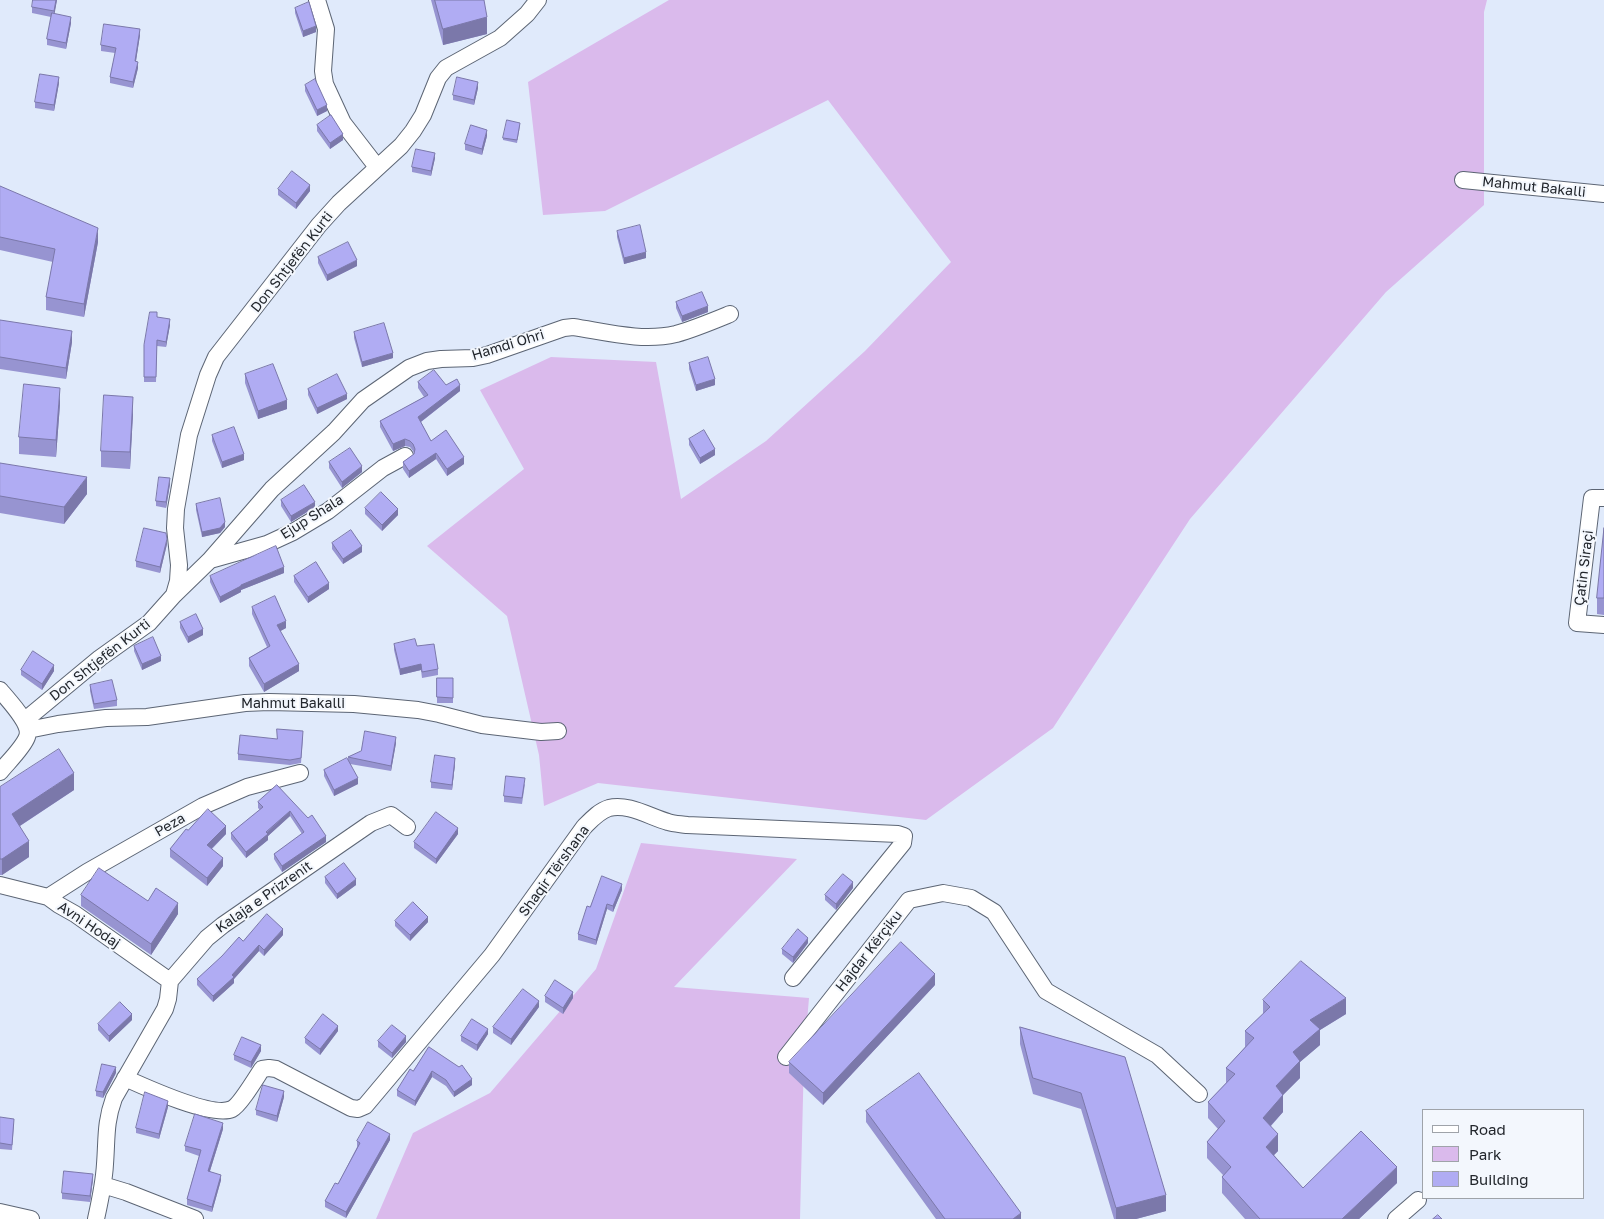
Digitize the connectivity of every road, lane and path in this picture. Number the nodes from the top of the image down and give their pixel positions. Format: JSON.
{"nodes":[{"id":1,"x":317,"y":0,"type":"edge"},
{"id":2,"x":538,"y":0,"type":"edge"},
{"id":3,"x":377,"y":167,"type":"junction"},
{"id":4,"x":1463,"y":180,"type":"dead end"},
{"id":5,"x":1604,"y":194,"type":"edge"},
{"id":6,"x":730,"y":314,"type":"dead end"},
{"id":7,"x":405,"y":456,"type":"dead end"},
{"id":8,"x":1604,"y":498,"type":"edge"},
{"id":9,"x":210,"y":560,"type":"junction"},
{"id":10,"x":174,"y":595,"type":"junction"},
{"id":11,"x":1604,"y":625,"type":"edge"},
{"id":12,"x":0,"y":690,"type":"edge"},
{"id":13,"x":26,"y":725,"type":"junction"},
{"id":14,"x":558,"y":731,"type":"dead end"},
{"id":15,"x":0,"y":772,"type":"edge"},
{"id":16,"x":300,"y":773,"type":"dead end"},
{"id":17,"x":408,"y":827,"type":"dead end"},
{"id":18,"x":0,"y":885,"type":"edge"},
{"id":19,"x":48,"y":897,"type":"junction"},
{"id":20,"x":793,"y":978,"type":"dead end"},
{"id":21,"x":170,"y":981,"type":"junction"},
{"id":22,"x":786,"y":1057,"type":"dead end"},
{"id":23,"x":126,"y":1078,"type":"junction"},
{"id":24,"x":1199,"y":1094,"type":"dead end"},
{"id":25,"x":103,"y":1185,"type":"junction"},
{"id":26,"x":1418,"y":1200,"type":"dead end"},
{"id":27,"x":0,"y":1212,"type":"edge"},
{"id":28,"x":31,"y":1219,"type":"edge"},
{"id":29,"x":96,"y":1219,"type":"edge"},
{"id":30,"x":194,"y":1219,"type":"edge"},
{"id":31,"x":1396,"y":1219,"type":"edge"}],
"edges":[{"from":1,"to":3,"type":"street"},
{"from":2,"to":3,"type":"street","name":"Don Shtjefën Kurti"},
{"from":3,"to":10,"type":"street","name":"Don Shtjefën Kurti"},
{"from":4,"to":5,"type":"street","name":"Mahmut Bakalli"},
{"from":6,"to":9,"type":"street","name":"Hamdi Ohri"},
{"from":7,"to":9,"type":"street","name":"Ejup Shala"},
{"from":8,"to":11,"type":"street","name":"Çatin Siraçi"},
{"from":9,"to":10,"type":"street","name":"Don Shtjefën Kurti"},
{"from":10,"to":13,"type":"street","name":"Don Shtjefën Kurti"},
{"from":12,"to":13,"type":"street"},
{"from":13,"to":14,"type":"street","name":"Mahmut Bakalli"},
{"from":13,"to":15,"type":"street"},
{"from":16,"to":19,"type":"street","name":"Peza"},
{"from":17,"to":21,"type":"street","name":"Kalaja e Prizrenit"},
{"from":18,"to":19,"type":"street","name":"Avni Hodaj"},
{"from":19,"to":21,"type":"street","name":"Avni Hodaj"},
{"from":20,"to":23,"type":"street","name":"Shaqir Tërshana"},
{"from":21,"to":23,"type":"street"},
{"from":22,"to":24,"type":"street","name":"Hajdar Kërçiku"},
{"from":23,"to":25,"type":"street"},
{"from":25,"to":29,"type":"street"},
{"from":25,"to":30,"type":"street"},
{"from":26,"to":31,"type":"street"},
{"from":27,"to":28,"type":"street"}]}
